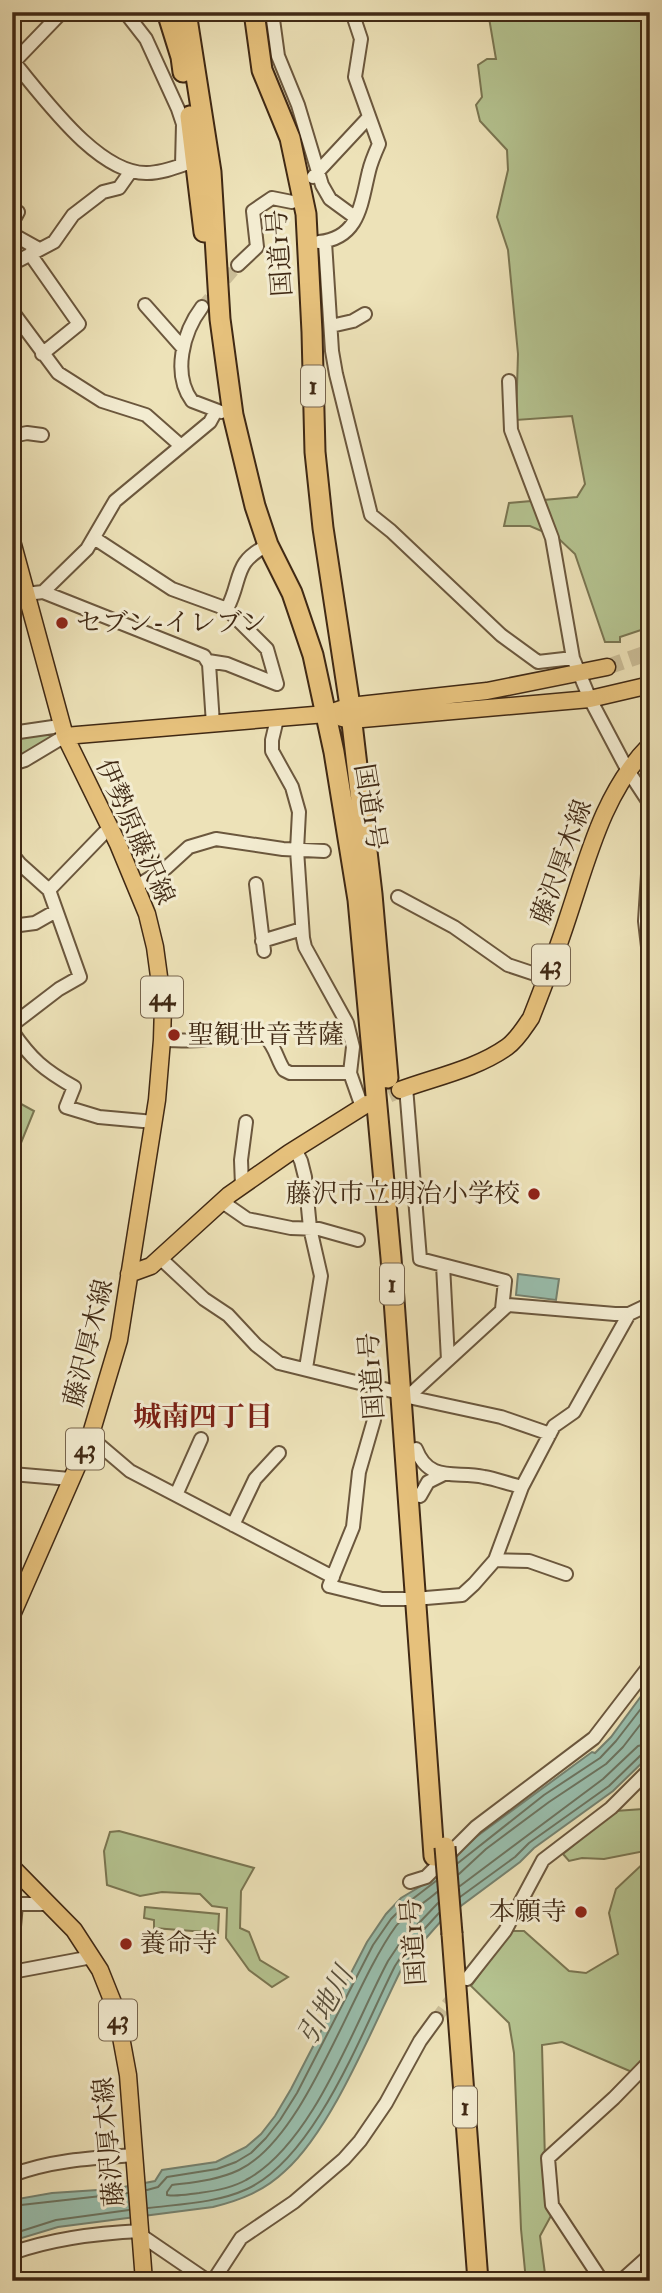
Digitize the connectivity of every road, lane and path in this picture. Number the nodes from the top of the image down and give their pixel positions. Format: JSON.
{"nodes":[{"id":1,"x":62,"y":12,"type":"edge"},
{"id":2,"x":124,"y":12,"type":"edge"},
{"id":3,"x":167,"y":12,"type":"edge"},
{"id":4,"x":186,"y":12,"type":"edge"},
{"id":5,"x":254,"y":12,"type":"edge"},
{"id":6,"x":272,"y":12,"type":"edge"},
{"id":7,"x":352,"y":12,"type":"edge"},
{"id":8,"x":13,"y":62,"type":"edge"},
{"id":9,"x":369,"y":118,"type":"junction"},
{"id":10,"x":188,"y":163,"type":"junction"},
{"id":11,"x":131,"y":171,"type":"junction"},
{"id":12,"x":315,"y":174,"type":"junction"},
{"id":13,"x":292,"y":202,"type":"dead end"},
{"id":14,"x":356,"y":218,"type":"junction"},
{"id":15,"x":12,"y":234,"type":"edge"},
{"id":16,"x":316,"y":242,"type":"junction"},
{"id":17,"x":34,"y":252,"type":"junction"},
{"id":18,"x":12,"y":264,"type":"edge"},
{"id":19,"x":238,"y":265,"type":"tunnel mouth"},
{"id":20,"x":145,"y":305,"type":"dead end"},
{"id":21,"x":202,"y":307,"type":"tunnel mouth"},
{"id":22,"x":12,"y":312,"type":"edge"},
{"id":23,"x":365,"y":314,"type":"dead end"},
{"id":24,"x":220,"y":319,"type":"junction"},
{"id":25,"x":331,"y":326,"type":"junction"},
{"id":26,"x":183,"y":348,"type":"junction"},
{"id":27,"x":42,"y":354,"type":"junction"},
{"id":28,"x":509,"y":381,"type":"dead end"},
{"id":29,"x":224,"y":413,"type":"junction"},
{"id":30,"x":42,"y":435,"type":"dead end"},
{"id":31,"x":12,"y":436,"type":"edge"},
{"id":32,"x":180,"y":445,"type":"junction"},
{"id":33,"x":94,"y":538,"type":"junction"},
{"id":34,"x":12,"y":541,"type":"edge"},
{"id":35,"x":268,"y":545,"type":"junction"},
{"id":36,"x":16,"y":570,"type":"edge"},
{"id":37,"x":43,"y":592,"type":"junction"},
{"id":38,"x":26,"y":594,"type":"junction"},
{"id":39,"x":227,"y":609,"type":"junction"},
{"id":40,"x":573,"y":658,"type":"junction"},
{"id":41,"x":208,"y":661,"type":"junction"},
{"id":42,"x":607,"y":667,"type":"tunnel mouth"},
{"id":43,"x":579,"y":674,"type":"junction"},
{"id":44,"x":650,"y":685,"type":"edge"},
{"id":45,"x":449,"y":696,"type":"junction"},
{"id":46,"x":590,"y":699,"type":"junction"},
{"id":47,"x":351,"y":713,"type":"junction"},
{"id":48,"x":326,"y":715,"type":"junction"},
{"id":49,"x":277,"y":719,"type":"junction"},
{"id":50,"x":213,"y":724,"type":"junction"},
{"id":51,"x":59,"y":732,"type":"junction"},
{"id":52,"x":12,"y":733,"type":"edge"},
{"id":53,"x":650,"y":745,"type":"edge"},
{"id":54,"x":12,"y":764,"type":"edge"},
{"id":55,"x":627,"y":769,"type":"junction"},
{"id":56,"x":650,"y":811,"type":"edge"},
{"id":57,"x":112,"y":831,"type":"junction"},
{"id":58,"x":650,"y":843,"type":"edge"},
{"id":59,"x":297,"y":850,"type":"junction"},
{"id":60,"x":324,"y":851,"type":"dead end"},
{"id":61,"x":12,"y":854,"type":"edge"},
{"id":62,"x":256,"y":884,"type":"dead end"},
{"id":63,"x":137,"y":886,"type":"junction"},
{"id":64,"x":49,"y":891,"type":"junction"},
{"id":65,"x":398,"y":897,"type":"dead end"},
{"id":66,"x":56,"y":911,"type":"junction"},
{"id":67,"x":12,"y":926,"type":"edge"},
{"id":68,"x":302,"y":929,"type":"junction"},
{"id":69,"x":650,"y":964,"type":"edge"},
{"id":70,"x":547,"y":978,"type":"junction"},
{"id":71,"x":12,"y":1028,"type":"edge"},
{"id":72,"x":162,"y":1040,"type":"junction"},
{"id":73,"x":350,"y":1073,"type":"junction"},
{"id":74,"x":403,"y":1088,"type":"joint"},
{"id":75,"x":364,"y":1106,"type":"joint"},
{"id":76,"x":154,"y":1122,"type":"junction"},
{"id":77,"x":246,"y":1122,"type":"dead end"},
{"id":78,"x":295,"y":1149,"type":"junction"},
{"id":79,"x":242,"y":1186,"type":"junction"},
{"id":80,"x":221,"y":1201,"type":"junction"},
{"id":81,"x":310,"y":1228,"type":"junction"},
{"id":82,"x":358,"y":1240,"type":"dead end"},
{"id":83,"x":159,"y":1257,"type":"junction"},
{"id":84,"x":443,"y":1265,"type":"junction"},
{"id":85,"x":129,"y":1274,"type":"junction"},
{"id":86,"x":650,"y":1304,"type":"edge"},
{"id":87,"x":502,"y":1309,"type":"junction"},
{"id":88,"x":629,"y":1314,"type":"junction"},
{"id":89,"x":448,"y":1360,"type":"junction"},
{"id":90,"x":306,"y":1368,"type":"junction"},
{"id":91,"x":377,"y":1388,"type":"junction"},
{"id":92,"x":408,"y":1394,"type":"junction"},
{"id":93,"x":550,"y":1434,"type":"junction"},
{"id":94,"x":90,"y":1437,"type":"junction"},
{"id":95,"x":201,"y":1439,"type":"dead end"},
{"id":96,"x":416,"y":1450,"type":"junction"},
{"id":97,"x":279,"y":1453,"type":"dead end"},
{"id":98,"x":12,"y":1474,"type":"edge"},
{"id":99,"x":444,"y":1474,"type":"junction"},
{"id":100,"x":70,"y":1479,"type":"junction"},
{"id":101,"x":522,"y":1487,"type":"junction"},
{"id":102,"x":176,"y":1495,"type":"junction"},
{"id":103,"x":420,"y":1496,"type":"junction"},
{"id":104,"x":233,"y":1525,"type":"junction"},
{"id":105,"x":495,"y":1560,"type":"junction"},
{"id":106,"x":566,"y":1574,"type":"dead end"},
{"id":107,"x":333,"y":1577,"type":"junction"},
{"id":108,"x":420,"y":1599,"type":"junction"},
{"id":109,"x":12,"y":1615,"type":"edge"},
{"id":110,"x":650,"y":1665,"type":"edge"},
{"id":111,"x":650,"y":1769,"type":"edge"},
{"id":112,"x":12,"y":1867,"type":"edge"},
{"id":113,"x":410,"y":1882,"type":"dead end"},
{"id":114,"x":14,"y":1904,"type":"edge"},
{"id":115,"x":50,"y":1905,"type":"junction"},
{"id":116,"x":446,"y":1938,"type":"junction"},
{"id":117,"x":12,"y":1949,"type":"edge"},
{"id":118,"x":92,"y":1957,"type":"junction"},
{"id":119,"x":12,"y":1972,"type":"edge"},
{"id":120,"x":467,"y":1979,"type":"tunnel mouth"},
{"id":121,"x":436,"y":2019,"type":"tunnel mouth"},
{"id":122,"x":650,"y":2061,"type":"edge"},
{"id":123,"x":135,"y":2155,"type":"junction"},
{"id":124,"x":12,"y":2175,"type":"edge"},
{"id":125,"x":141,"y":2230,"type":"junction"},
{"id":126,"x":12,"y":2253,"type":"edge"},
{"id":127,"x":650,"y":2255,"type":"edge"},
{"id":128,"x":144,"y":2281,"type":"edge"},
{"id":129,"x":210,"y":2281,"type":"edge"},
{"id":130,"x":466,"y":2281,"type":"edge"},
{"id":131,"x":478,"y":2281,"type":"edge"},
{"id":132,"x":602,"y":2281,"type":"edge"},
{"id":133,"x":621,"y":2281,"type":"edge"}],
"edges":[{"from":1,"to":8,"type":"street"},
{"from":2,"to":10,"type":"street"},
{"from":3,"to":10,"type":"highway","name":"国道1号","number":"1"},
{"from":4,"to":24,"type":"highway","name":"国道1号","number":"1"},
{"from":5,"to":16,"type":"highway","name":"国道1号","number":"1"},
{"from":6,"to":12,"type":"street"},
{"from":7,"to":9,"type":"street"},
{"from":8,"to":11,"type":"street"},
{"from":9,"to":12,"type":"street"},
{"from":9,"to":14,"type":"street"},
{"from":10,"to":11,"type":"street"},
{"from":10,"to":24,"type":"highway","name":"国道1号","number":"1"},
{"from":11,"to":17,"type":"street"},
{"from":12,"to":14,"type":"street"},
{"from":13,"to":19,"type":"street"},
{"from":14,"to":16,"type":"street"},
{"from":15,"to":17,"type":"street"},
{"from":16,"to":25,"type":"street"},
{"from":16,"to":47,"type":"highway","name":"国道1号","number":"1"},
{"from":17,"to":18,"type":"street"},
{"from":17,"to":27,"type":"street"},
{"from":20,"to":26,"type":"street"},
{"from":21,"to":26,"type":"street"},
{"from":22,"to":27,"type":"street"},
{"from":23,"to":25,"type":"street"},
{"from":24,"to":29,"type":"highway","name":"国道1号","number":"1"},
{"from":25,"to":40,"type":"street"},
{"from":26,"to":29,"type":"street"},
{"from":27,"to":32,"type":"street"},
{"from":28,"to":40,"type":"street"},
{"from":29,"to":32,"type":"street"},
{"from":29,"to":35,"type":"highway","name":"国道1号","number":"1"},
{"from":30,"to":31,"type":"street"},
{"from":32,"to":33,"type":"street"},
{"from":33,"to":37,"type":"street"},
{"from":33,"to":39,"type":"street"},
{"from":34,"to":36,"type":"main road","name":"伊勢原藤沢線","number":"44"},
{"from":35,"to":39,"type":"street"},
{"from":35,"to":48,"type":"highway","name":"国道1号","number":"1"},
{"from":36,"to":38,"type":"main road","name":"伊勢原藤沢線","number":"44"},
{"from":37,"to":38,"type":"street"},
{"from":37,"to":41,"type":"street"},
{"from":38,"to":51,"type":"main road","name":"伊勢原藤沢線","number":"44"},
{"from":39,"to":41,"type":"street"},
{"from":40,"to":43,"type":"street"},
{"from":41,"to":50,"type":"street"},
{"from":42,"to":43,"type":"main road"},
{"from":43,"to":45,"type":"main road"},
{"from":43,"to":46,"type":"street"},
{"from":44,"to":46,"type":"main road"},
{"from":45,"to":46,"type":"main road"},
{"from":45,"to":47,"type":"main road"},
{"from":46,"to":47,"type":"main road"},
{"from":46,"to":55,"type":"street"},
{"from":47,"to":48,"type":"main road"},
{"from":47,"to":92,"type":"highway","name":"国道1号","number":"1"},
{"from":48,"to":49,"type":"main road"},
{"from":48,"to":92,"type":"highway","name":"国道1号","number":"1"},
{"from":49,"to":50,"type":"main road"},
{"from":49,"to":59,"type":"street"},
{"from":50,"to":51,"type":"main road"},
{"from":51,"to":52,"type":"street"},
{"from":51,"to":54,"type":"street"},
{"from":51,"to":57,"type":"main road","name":"伊勢原藤沢線","number":"44"},
{"from":53,"to":55,"type":"main road","name":"藤沢厚木線","number":"43"},
{"from":55,"to":56,"type":"street"},
{"from":55,"to":70,"type":"main road","name":"藤沢厚木線","number":"43"},
{"from":57,"to":63,"type":"main road","name":"伊勢原藤沢線","number":"44"},
{"from":57,"to":64,"type":"street"},
{"from":58,"to":69,"type":"street"},
{"from":59,"to":60,"type":"street"},
{"from":59,"to":63,"type":"street"},
{"from":59,"to":68,"type":"street"},
{"from":61,"to":64,"type":"street"},
{"from":62,"to":68,"type":"street"},
{"from":63,"to":72,"type":"main road","name":"伊勢原藤沢線","number":"44"},
{"from":64,"to":66,"type":"street"},
{"from":65,"to":70,"type":"street"},
{"from":66,"to":67,"type":"street"},
{"from":66,"to":71,"type":"street"},
{"from":68,"to":73,"type":"street"},
{"from":70,"to":74,"type":"main road","name":"藤沢厚木線","number":"43"},
{"from":71,"to":76,"type":"street"},
{"from":72,"to":73,"type":"street"},
{"from":72,"to":76,"type":"main road","name":"伊勢原藤沢線","number":"44"},
{"from":73,"to":75,"type":"street"},
{"from":74,"to":84,"type":"street"},
{"from":75,"to":78,"type":"main road","name":"藤沢厚木線"},
{"from":76,"to":85,"type":"main road","name":"伊勢原藤沢線","number":"44"},
{"from":77,"to":79,"type":"street"},
{"from":78,"to":79,"type":"main road","name":"藤沢厚木線"},
{"from":78,"to":81,"type":"street"},
{"from":79,"to":80,"type":"main road","name":"藤沢厚木線"},
{"from":80,"to":81,"type":"street"},
{"from":80,"to":83,"type":"main road","name":"藤沢厚木線"},
{"from":81,"to":82,"type":"street"},
{"from":81,"to":90,"type":"street"},
{"from":83,"to":85,"type":"main road","name":"藤沢厚木線"},
{"from":83,"to":90,"type":"street"},
{"from":84,"to":87,"type":"street"},
{"from":84,"to":89,"type":"street"},
{"from":85,"to":94,"type":"main road","name":"藤沢厚木線","number":"43"},
{"from":86,"to":88,"type":"street"},
{"from":87,"to":88,"type":"street"},
{"from":87,"to":89,"type":"street"},
{"from":88,"to":93,"type":"street"},
{"from":89,"to":92,"type":"street"},
{"from":90,"to":91,"type":"street"},
{"from":91,"to":92,"type":"street"},
{"from":91,"to":107,"type":"street"},
{"from":92,"to":93,"type":"street"},
{"from":92,"to":96,"type":"highway","name":"国道1号","number":"1"},
{"from":92,"to":108,"type":"highway","name":"国道1号","number":"1"},
{"from":93,"to":101,"type":"street"},
{"from":94,"to":100,"type":"main road","name":"藤沢厚木線","number":"43"},
{"from":94,"to":102,"type":"street"},
{"from":95,"to":102,"type":"street"},
{"from":96,"to":99,"type":"street"},
{"from":96,"to":103,"type":"highway","name":"国道1号","number":"1"},
{"from":97,"to":104,"type":"street"},
{"from":98,"to":100,"type":"street"},
{"from":99,"to":101,"type":"street"},
{"from":99,"to":103,"type":"street"},
{"from":100,"to":109,"type":"main road","name":"藤沢厚木線","number":"43"},
{"from":101,"to":105,"type":"street"},
{"from":102,"to":104,"type":"street"},
{"from":103,"to":108,"type":"highway","name":"国道1号","number":"1"},
{"from":104,"to":107,"type":"street"},
{"from":105,"to":106,"type":"street"},
{"from":105,"to":108,"type":"street"},
{"from":107,"to":108,"type":"street"},
{"from":108,"to":116,"type":"highway","name":"国道1号","number":"1","bridge":true},
{"from":110,"to":113,"type":"street"},
{"from":111,"to":120,"type":"street"},
{"from":112,"to":115,"type":"main road","name":"藤沢厚木線","number":"43"},
{"from":114,"to":115,"type":"street"},
{"from":114,"to":117,"type":"street"},
{"from":115,"to":118,"type":"main road","name":"藤沢厚木線","number":"43"},
{"from":116,"to":130,"type":"highway","name":"国道1号","number":"1"},
{"from":116,"to":131,"type":"highway","name":"国道1号","number":"1"},
{"from":118,"to":119,"type":"street"},
{"from":118,"to":123,"type":"main road","name":"藤沢厚木線","number":"43"},
{"from":121,"to":129,"type":"street"},
{"from":122,"to":132,"type":"street"},
{"from":123,"to":124,"type":"street"},
{"from":123,"to":125,"type":"main road","name":"藤沢厚木線","number":"43"},
{"from":125,"to":126,"type":"street"},
{"from":125,"to":128,"type":"main road","name":"藤沢厚木線","number":"43"},
{"from":125,"to":129,"type":"street"},
{"from":127,"to":133,"type":"street"}]}
